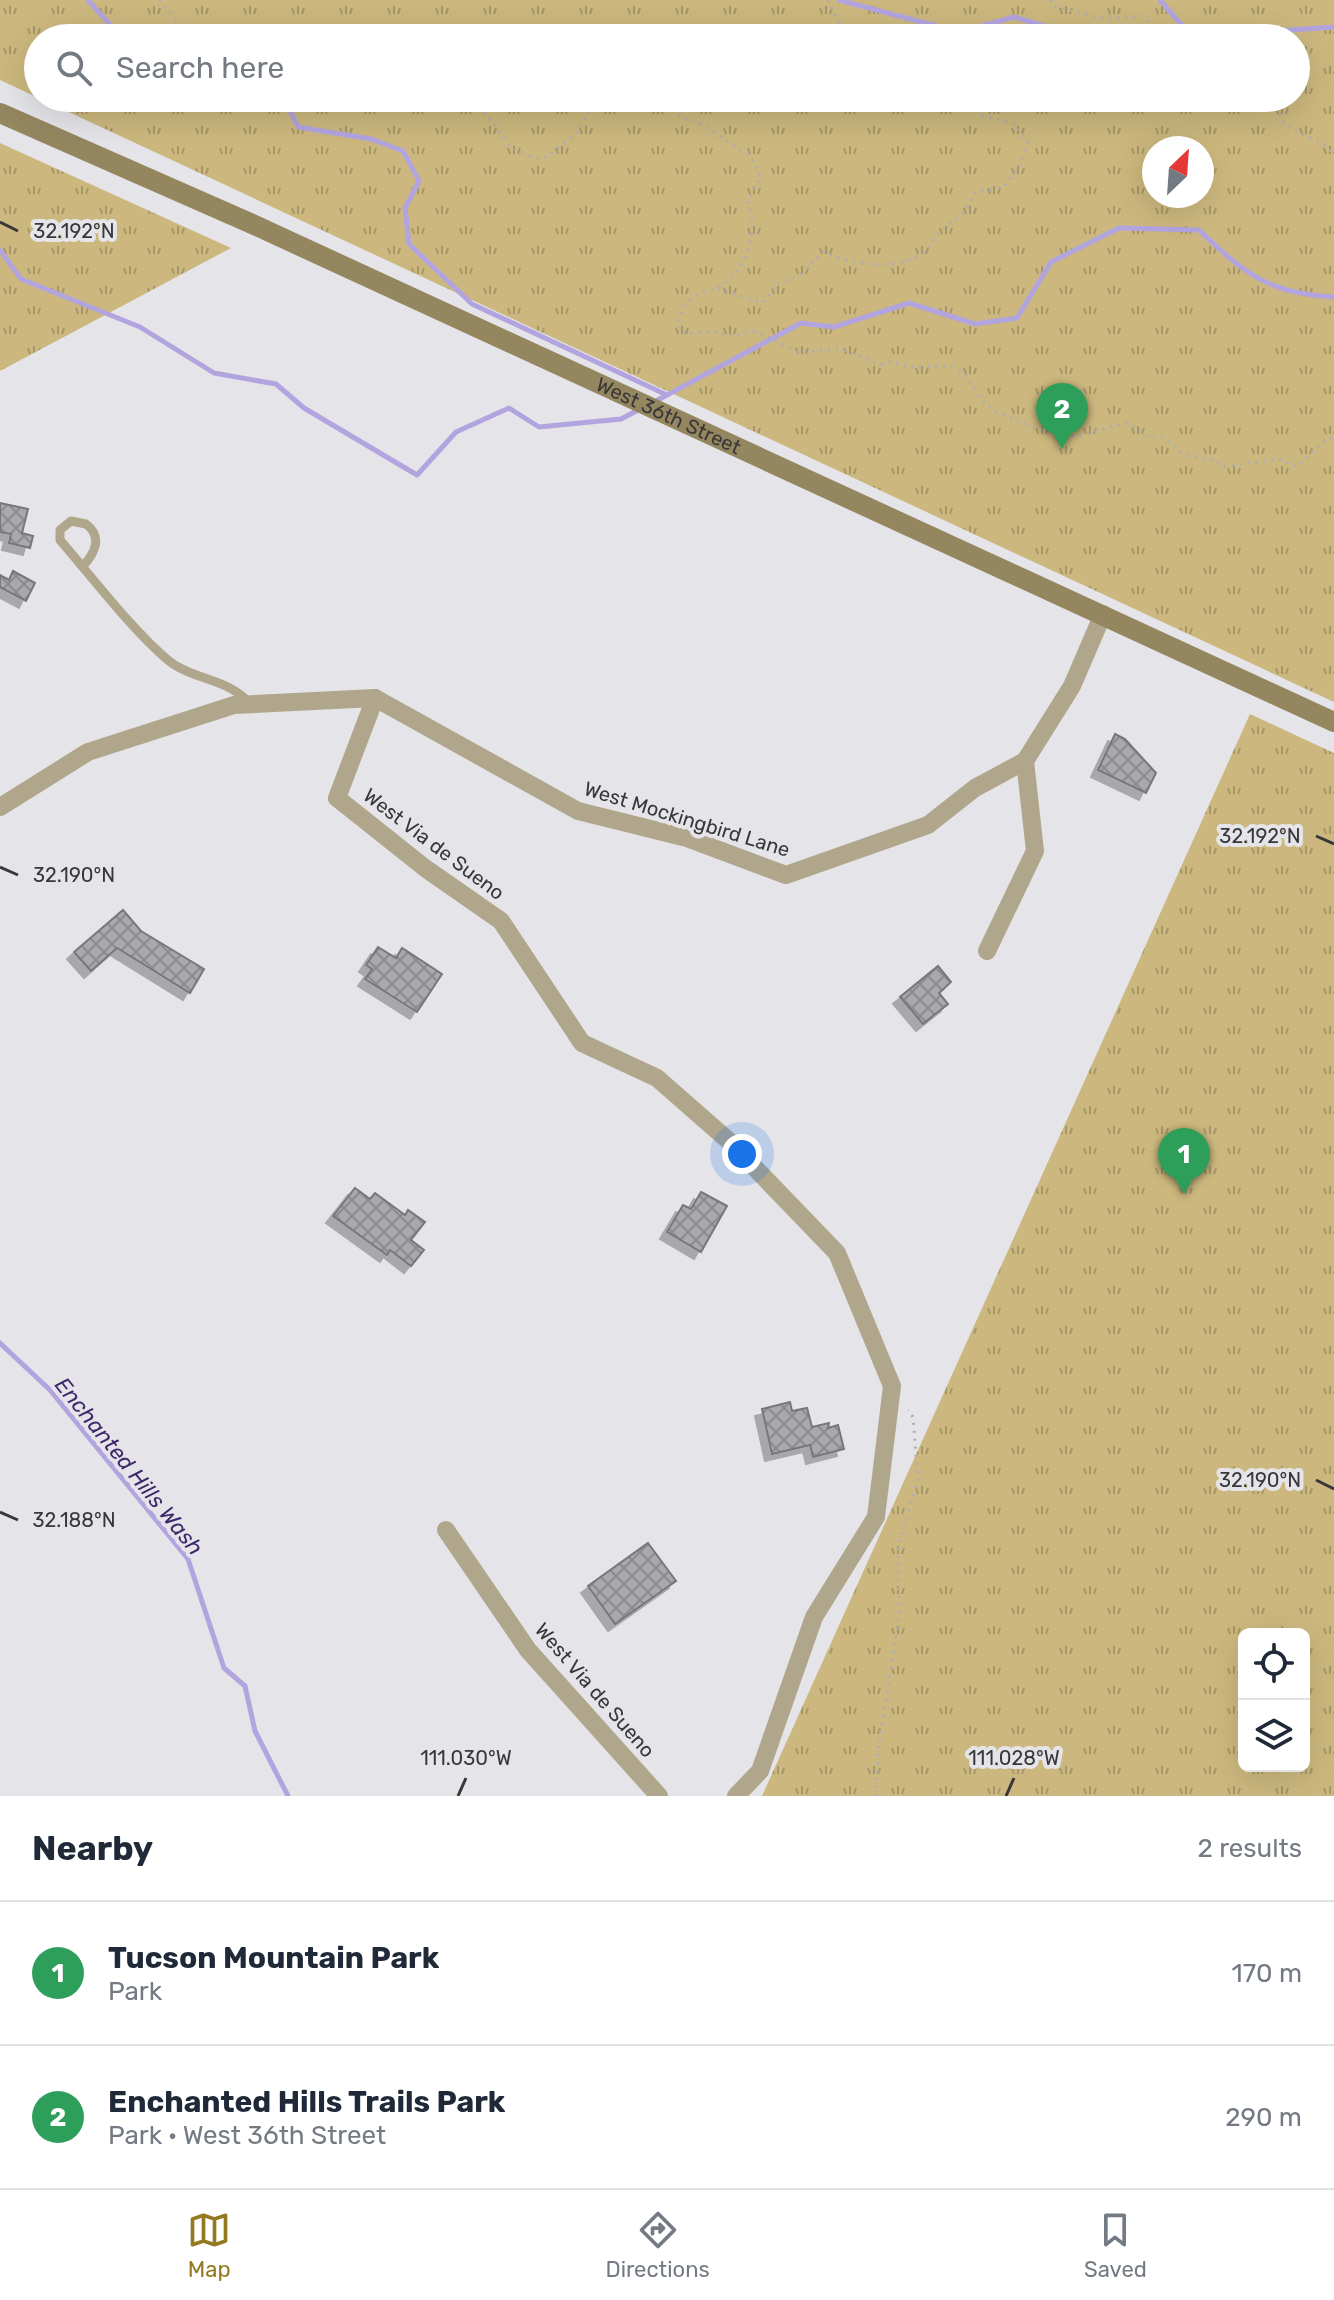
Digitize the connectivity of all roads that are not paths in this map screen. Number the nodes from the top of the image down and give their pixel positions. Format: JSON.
{"nodes":[{"id":1,"x":0,"y":113,"type":"edge"},
{"id":2,"x":83,"y":566,"type":"junction"},
{"id":3,"x":1103,"y":614,"type":"junction"},
{"id":4,"x":375,"y":698,"type":"junction"},
{"id":5,"x":251,"y":705,"type":"junction"},
{"id":6,"x":1334,"y":722,"type":"edge"},
{"id":7,"x":1025,"y":761,"type":"junction"},
{"id":8,"x":0,"y":807,"type":"edge"},
{"id":9,"x":987,"y":951,"type":"dead end"},
{"id":10,"x":446,"y":1530,"type":"dead end"},
{"id":11,"x":659,"y":1796,"type":"edge"},
{"id":12,"x":736,"y":1796,"type":"edge"}],
"edges":[{"from":1,"to":3,"type":"street","name":"West 36th Street"},
{"from":2,"to":2,"type":"lane"},
{"from":2,"to":5,"type":"lane"},
{"from":3,"to":6,"type":"street","name":"West 36th Street"},
{"from":3,"to":7,"type":"street","name":"West Mockingbird Lane"},
{"from":4,"to":5,"type":"street"},
{"from":4,"to":7,"type":"street","name":"West Mockingbird Lane"},
{"from":4,"to":12,"type":"street","name":"West Via de Sueno"},
{"from":5,"to":8,"type":"street"},
{"from":7,"to":9,"type":"street"},
{"from":10,"to":11,"type":"street","name":"West Via de Sueno"}]}
